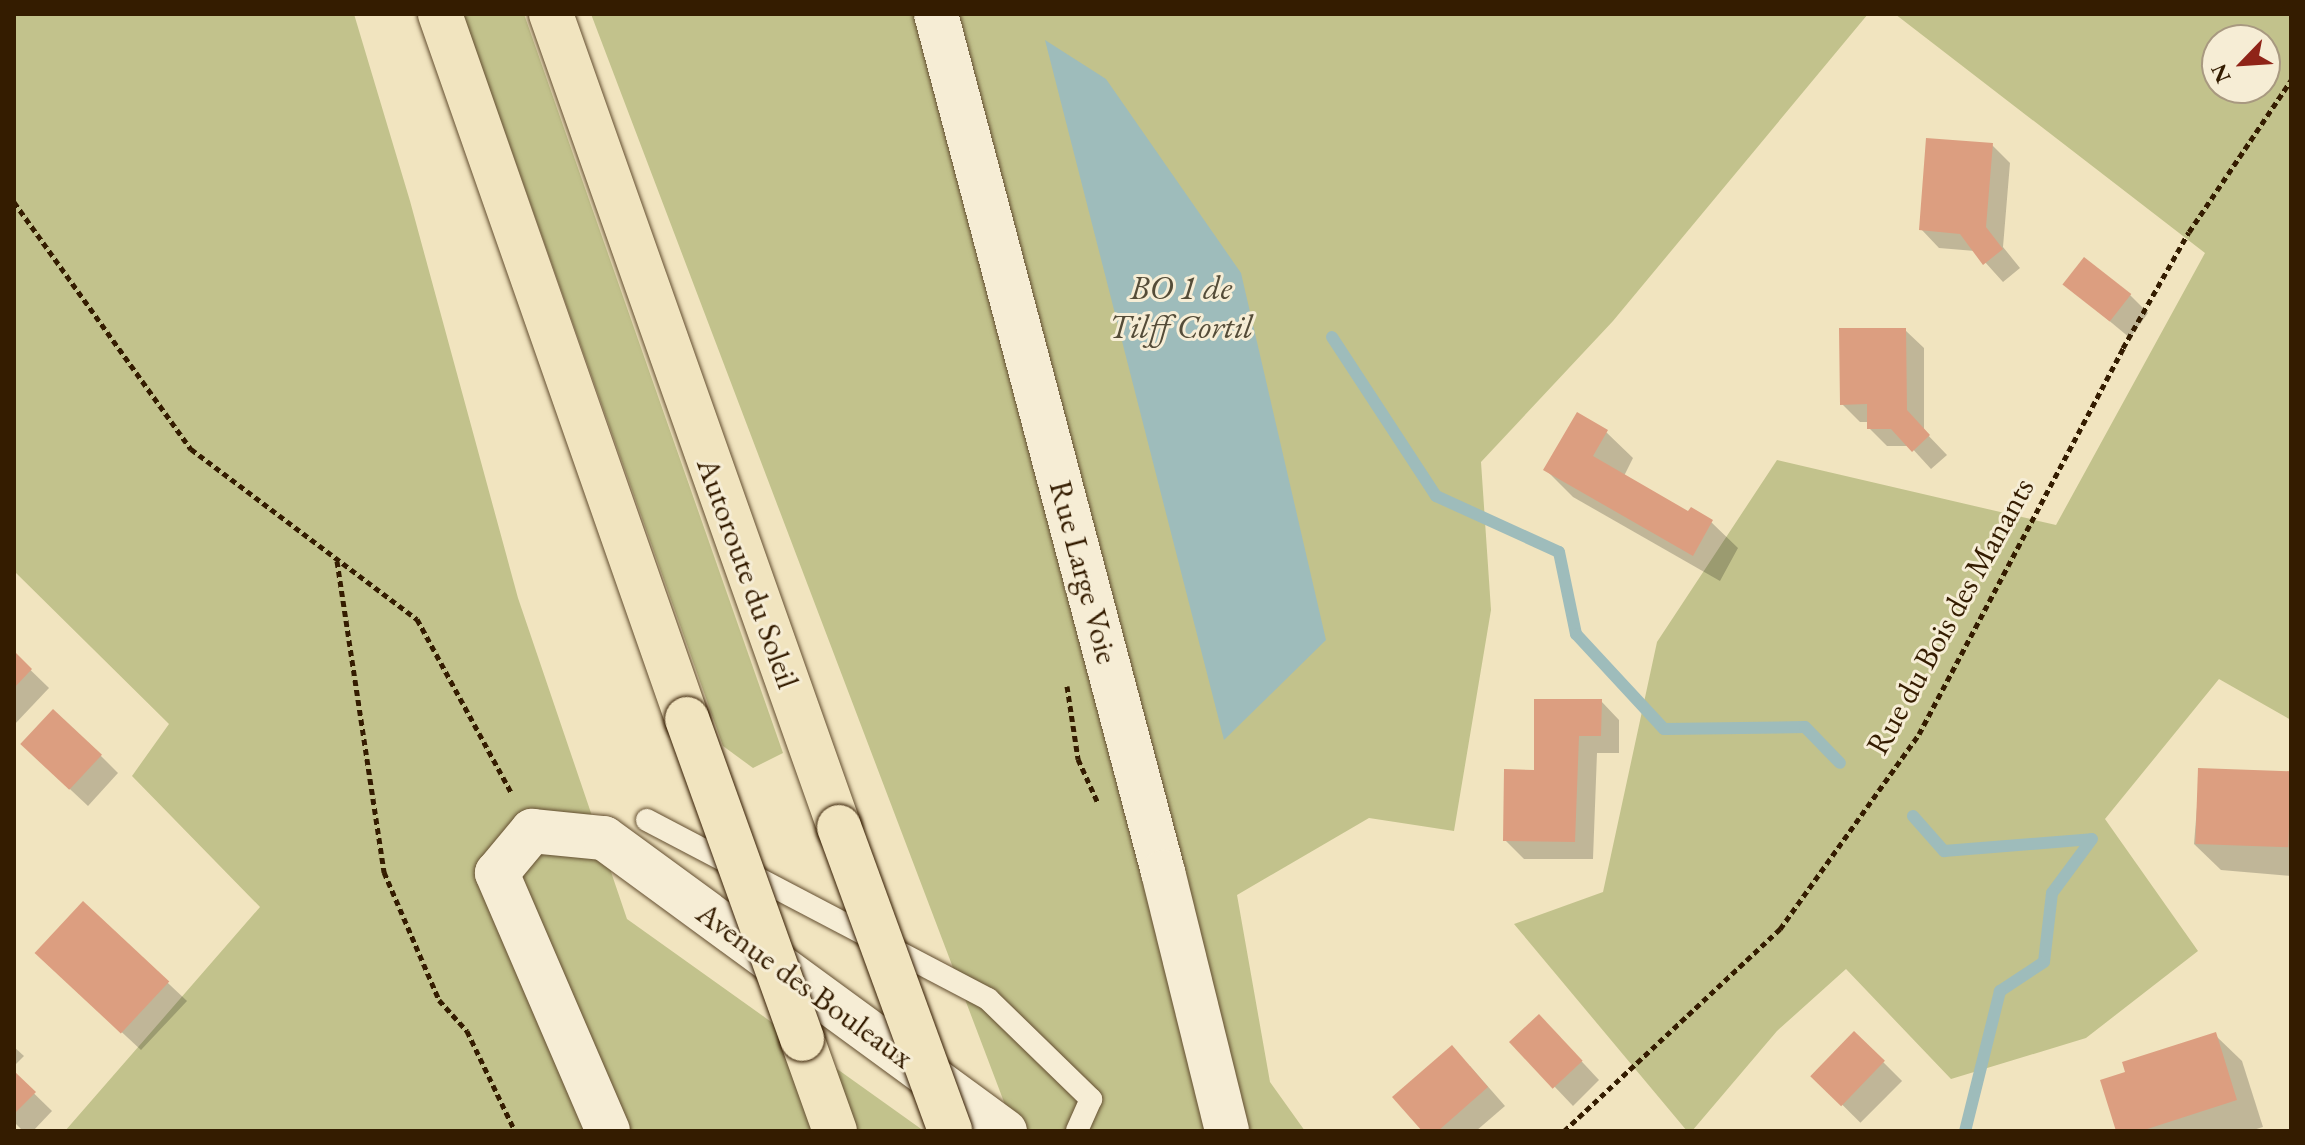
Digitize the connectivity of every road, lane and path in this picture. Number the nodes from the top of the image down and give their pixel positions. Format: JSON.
{"nodes":[{"id":1,"x":440,"y":14,"type":"edge"},
{"id":2,"x":551,"y":14,"type":"edge"},
{"id":3,"x":936,"y":14,"type":"edge"},
{"id":4,"x":2291,"y":80,"type":"edge"},
{"id":5,"x":14,"y":202,"type":"edge"},
{"id":6,"x":337,"y":559,"type":"junction"},
{"id":7,"x":647,"y":820,"type":"dead end"},
{"id":8,"x":532,"y":831,"type":"junction"},
{"id":9,"x":515,"y":1131,"type":"edge"},
{"id":10,"x":608,"y":1131,"type":"edge"},
{"id":11,"x":835,"y":1131,"type":"edge"},
{"id":12,"x":950,"y":1131,"type":"edge"},
{"id":13,"x":1005,"y":1131,"type":"edge"},
{"id":14,"x":1077,"y":1131,"type":"edge"},
{"id":15,"x":1227,"y":1131,"type":"edge"},
{"id":16,"x":1564,"y":1131,"type":"edge"}],
"edges":[{"from":1,"to":11,"type":"highway","bridge":true},
{"from":2,"to":12,"type":"highway","name":"Autoroute du Soleil","bridge":true},
{"from":3,"to":15,"type":"street","name":"Rue Large Voie"},
{"from":4,"to":16,"type":"path","name":"Rue du Bois des Manants"},
{"from":5,"to":6,"type":"path"},
{"from":6,"to":8,"type":"path"},
{"from":6,"to":9,"type":"path"},
{"from":7,"to":14,"type":"lane"},
{"from":8,"to":10,"type":"street"},
{"from":8,"to":13,"type":"street","name":"Avenue des Bouleaux"}]}
